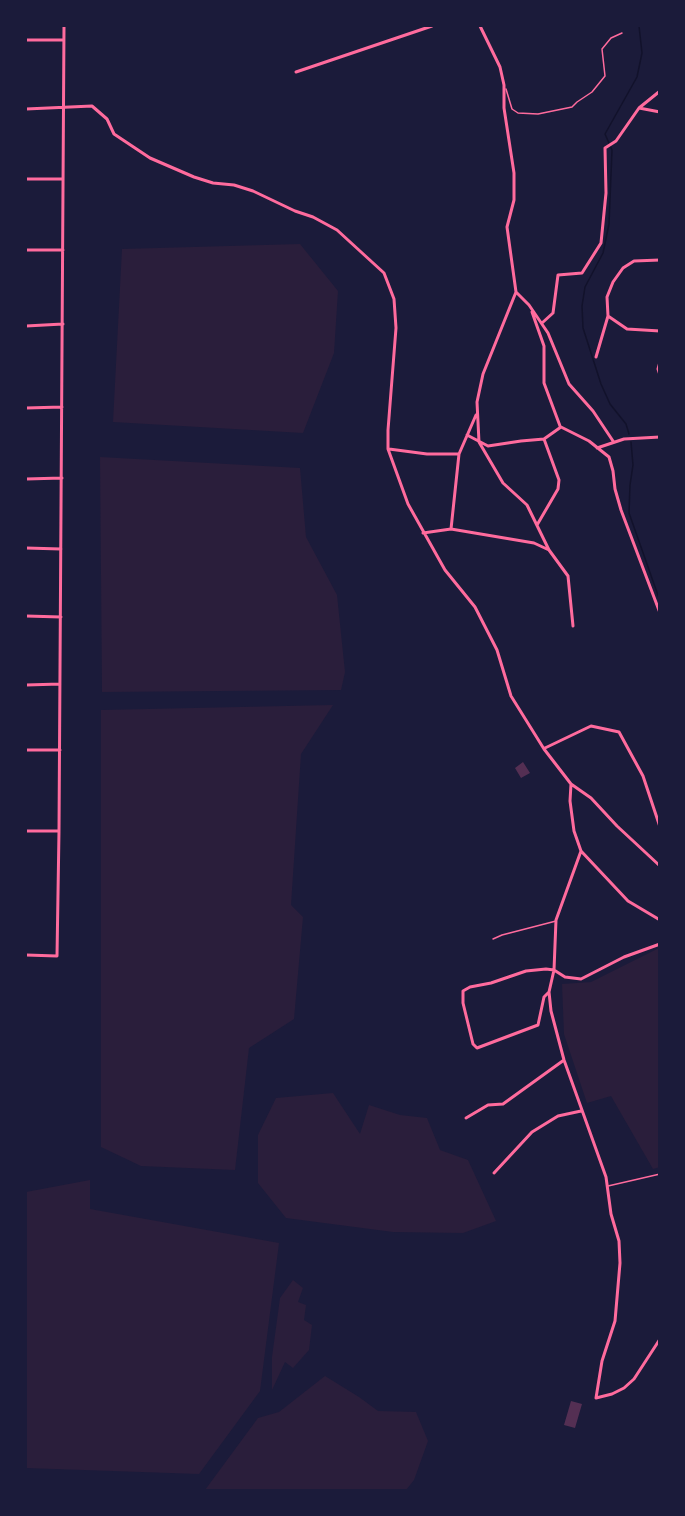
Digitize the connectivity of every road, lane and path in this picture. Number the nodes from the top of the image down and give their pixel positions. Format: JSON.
{"nodes":[{"id":1,"x":64,"y":26,"type":"edge"},
{"id":2,"x":432,"y":26,"type":"edge"},
{"id":3,"x":480,"y":26,"type":"edge"},
{"id":4,"x":622,"y":33,"type":"dead end"},
{"id":5,"x":26,"y":40,"type":"edge"},
{"id":6,"x":64,"y":40,"type":"junction"},
{"id":7,"x":296,"y":72,"type":"dead end"},
{"id":8,"x":504,"y":85,"type":"junction"},
{"id":9,"x":660,"y":91,"type":"edge"},
{"id":10,"x":64,"y":107,"type":"junction"},
{"id":11,"x":639,"y":108,"type":"junction"},
{"id":12,"x":26,"y":109,"type":"edge"},
{"id":13,"x":660,"y":112,"type":"edge"},
{"id":14,"x":26,"y":179,"type":"edge"},
{"id":15,"x":63,"y":180,"type":"junction"},
{"id":16,"x":26,"y":250,"type":"edge"},
{"id":17,"x":63,"y":250,"type":"junction"},
{"id":18,"x":660,"y":260,"type":"edge"},
{"id":19,"x":516,"y":292,"type":"junction"},
{"id":20,"x":529,"y":305,"type":"junction"},
{"id":21,"x":608,"y":316,"type":"junction"},
{"id":22,"x":542,"y":323,"type":"junction"},
{"id":23,"x":63,"y":324,"type":"junction"},
{"id":24,"x":26,"y":326,"type":"edge"},
{"id":25,"x":660,"y":331,"type":"edge"},
{"id":26,"x":596,"y":357,"type":"dead end"},
{"id":27,"x":660,"y":362,"type":"edge"},
{"id":28,"x":660,"y":375,"type":"edge"},
{"id":29,"x":62,"y":407,"type":"junction"},
{"id":30,"x":26,"y":408,"type":"edge"},
{"id":31,"x":477,"y":414,"type":"junction"},
{"id":32,"x":561,"y":427,"type":"junction"},
{"id":33,"x":467,"y":435,"type":"junction"},
{"id":34,"x":660,"y":437,"type":"edge"},
{"id":35,"x":544,"y":439,"type":"junction"},
{"id":36,"x":613,"y":441,"type":"junction"},
{"id":37,"x":479,"y":442,"type":"junction"},
{"id":38,"x":597,"y":448,"type":"junction"},
{"id":39,"x":388,"y":449,"type":"junction"},
{"id":40,"x":459,"y":454,"type":"junction"},
{"id":41,"x":62,"y":478,"type":"junction"},
{"id":42,"x":26,"y":479,"type":"edge"},
{"id":43,"x":537,"y":525,"type":"junction"},
{"id":44,"x":451,"y":529,"type":"junction"},
{"id":45,"x":423,"y":532,"type":"junction"},
{"id":46,"x":26,"y":548,"type":"edge"},
{"id":47,"x":61,"y":549,"type":"junction"},
{"id":48,"x":549,"y":550,"type":"junction"},
{"id":49,"x":660,"y":613,"type":"edge"},
{"id":50,"x":26,"y":616,"type":"edge"},
{"id":51,"x":61,"y":617,"type":"junction"},
{"id":52,"x":573,"y":626,"type":"dead end"},
{"id":53,"x":60,"y":684,"type":"junction"},
{"id":54,"x":26,"y":685,"type":"edge"},
{"id":55,"x":544,"y":749,"type":"junction"},
{"id":56,"x":26,"y":750,"type":"edge"},
{"id":57,"x":60,"y":750,"type":"junction"},
{"id":58,"x":571,"y":784,"type":"junction"},
{"id":59,"x":660,"y":827,"type":"edge"},
{"id":60,"x":26,"y":831,"type":"edge"},
{"id":61,"x":59,"y":831,"type":"junction"},
{"id":62,"x":581,"y":851,"type":"junction"},
{"id":63,"x":660,"y":866,"type":"edge"},
{"id":64,"x":556,"y":920,"type":"junction"},
{"id":65,"x":660,"y":920,"type":"edge"},
{"id":66,"x":493,"y":939,"type":"dead end"},
{"id":67,"x":660,"y":944,"type":"edge"},
{"id":68,"x":26,"y":956,"type":"edge"},
{"id":69,"x":554,"y":970,"type":"junction"},
{"id":70,"x":549,"y":992,"type":"junction"},
{"id":71,"x":564,"y":1060,"type":"junction"},
{"id":72,"x":581,"y":1111,"type":"junction"},
{"id":73,"x":466,"y":1118,"type":"dead end"},
{"id":74,"x":494,"y":1173,"type":"dead end"},
{"id":75,"x":660,"y":1174,"type":"edge"},
{"id":76,"x":607,"y":1186,"type":"junction"},
{"id":77,"x":660,"y":1339,"type":"edge"}],
"edges":[{"from":1,"to":6,"type":"street"},
{"from":2,"to":7,"type":"street"},
{"from":3,"to":8,"type":"street"},
{"from":4,"to":8,"type":"lane"},
{"from":5,"to":6,"type":"street"},
{"from":6,"to":10,"type":"street"},
{"from":8,"to":19,"type":"street"},
{"from":9,"to":11,"type":"street"},
{"from":10,"to":12,"type":"street"},
{"from":10,"to":15,"type":"street"},
{"from":10,"to":39,"type":"street"},
{"from":11,"to":13,"type":"street"},
{"from":11,"to":22,"type":"street"},
{"from":14,"to":15,"type":"street"},
{"from":15,"to":17,"type":"street"},
{"from":16,"to":17,"type":"street"},
{"from":17,"to":23,"type":"street"},
{"from":18,"to":21,"type":"street"},
{"from":19,"to":20,"type":"street"},
{"from":19,"to":31,"type":"street"},
{"from":20,"to":22,"type":"street"},
{"from":20,"to":32,"type":"street"},
{"from":21,"to":25,"type":"street"},
{"from":21,"to":26,"type":"street"},
{"from":22,"to":36,"type":"street"},
{"from":23,"to":24,"type":"street"},
{"from":23,"to":29,"type":"street"},
{"from":27,"to":28,"type":"street"},
{"from":29,"to":30,"type":"street"},
{"from":29,"to":41,"type":"street"},
{"from":31,"to":33,"type":"street"},
{"from":31,"to":37,"type":"street"},
{"from":32,"to":35,"type":"street"},
{"from":32,"to":38,"type":"street"},
{"from":33,"to":37,"type":"street"},
{"from":33,"to":40,"type":"street"},
{"from":34,"to":36,"type":"street"},
{"from":35,"to":37,"type":"street"},
{"from":35,"to":43,"type":"street"},
{"from":36,"to":38,"type":"street"},
{"from":37,"to":43,"type":"street"},
{"from":38,"to":49,"type":"street"},
{"from":39,"to":40,"type":"street"},
{"from":39,"to":45,"type":"street"},
{"from":40,"to":44,"type":"street"},
{"from":41,"to":42,"type":"street"},
{"from":41,"to":47,"type":"street"},
{"from":43,"to":48,"type":"street"},
{"from":44,"to":45,"type":"street"},
{"from":44,"to":48,"type":"street"},
{"from":45,"to":55,"type":"street"},
{"from":46,"to":47,"type":"street"},
{"from":47,"to":51,"type":"street"},
{"from":48,"to":52,"type":"street"},
{"from":50,"to":51,"type":"street"},
{"from":51,"to":53,"type":"street"},
{"from":53,"to":54,"type":"street"},
{"from":53,"to":57,"type":"street"},
{"from":55,"to":58,"type":"street"},
{"from":55,"to":59,"type":"street"},
{"from":56,"to":57,"type":"street"},
{"from":57,"to":61,"type":"street"},
{"from":58,"to":62,"type":"street"},
{"from":58,"to":63,"type":"street"},
{"from":60,"to":61,"type":"street"},
{"from":61,"to":68,"type":"street"},
{"from":62,"to":64,"type":"street"},
{"from":62,"to":65,"type":"street"},
{"from":64,"to":66,"type":"lane"},
{"from":64,"to":69,"type":"street"},
{"from":67,"to":69,"type":"street"},
{"from":69,"to":70,"type":"street"},
{"from":69,"to":70,"type":"street"},
{"from":70,"to":71,"type":"street"},
{"from":71,"to":72,"type":"street"},
{"from":71,"to":73,"type":"street"},
{"from":72,"to":74,"type":"street"},
{"from":72,"to":76,"type":"street"},
{"from":75,"to":76,"type":"lane"},
{"from":76,"to":77,"type":"street"}]}
